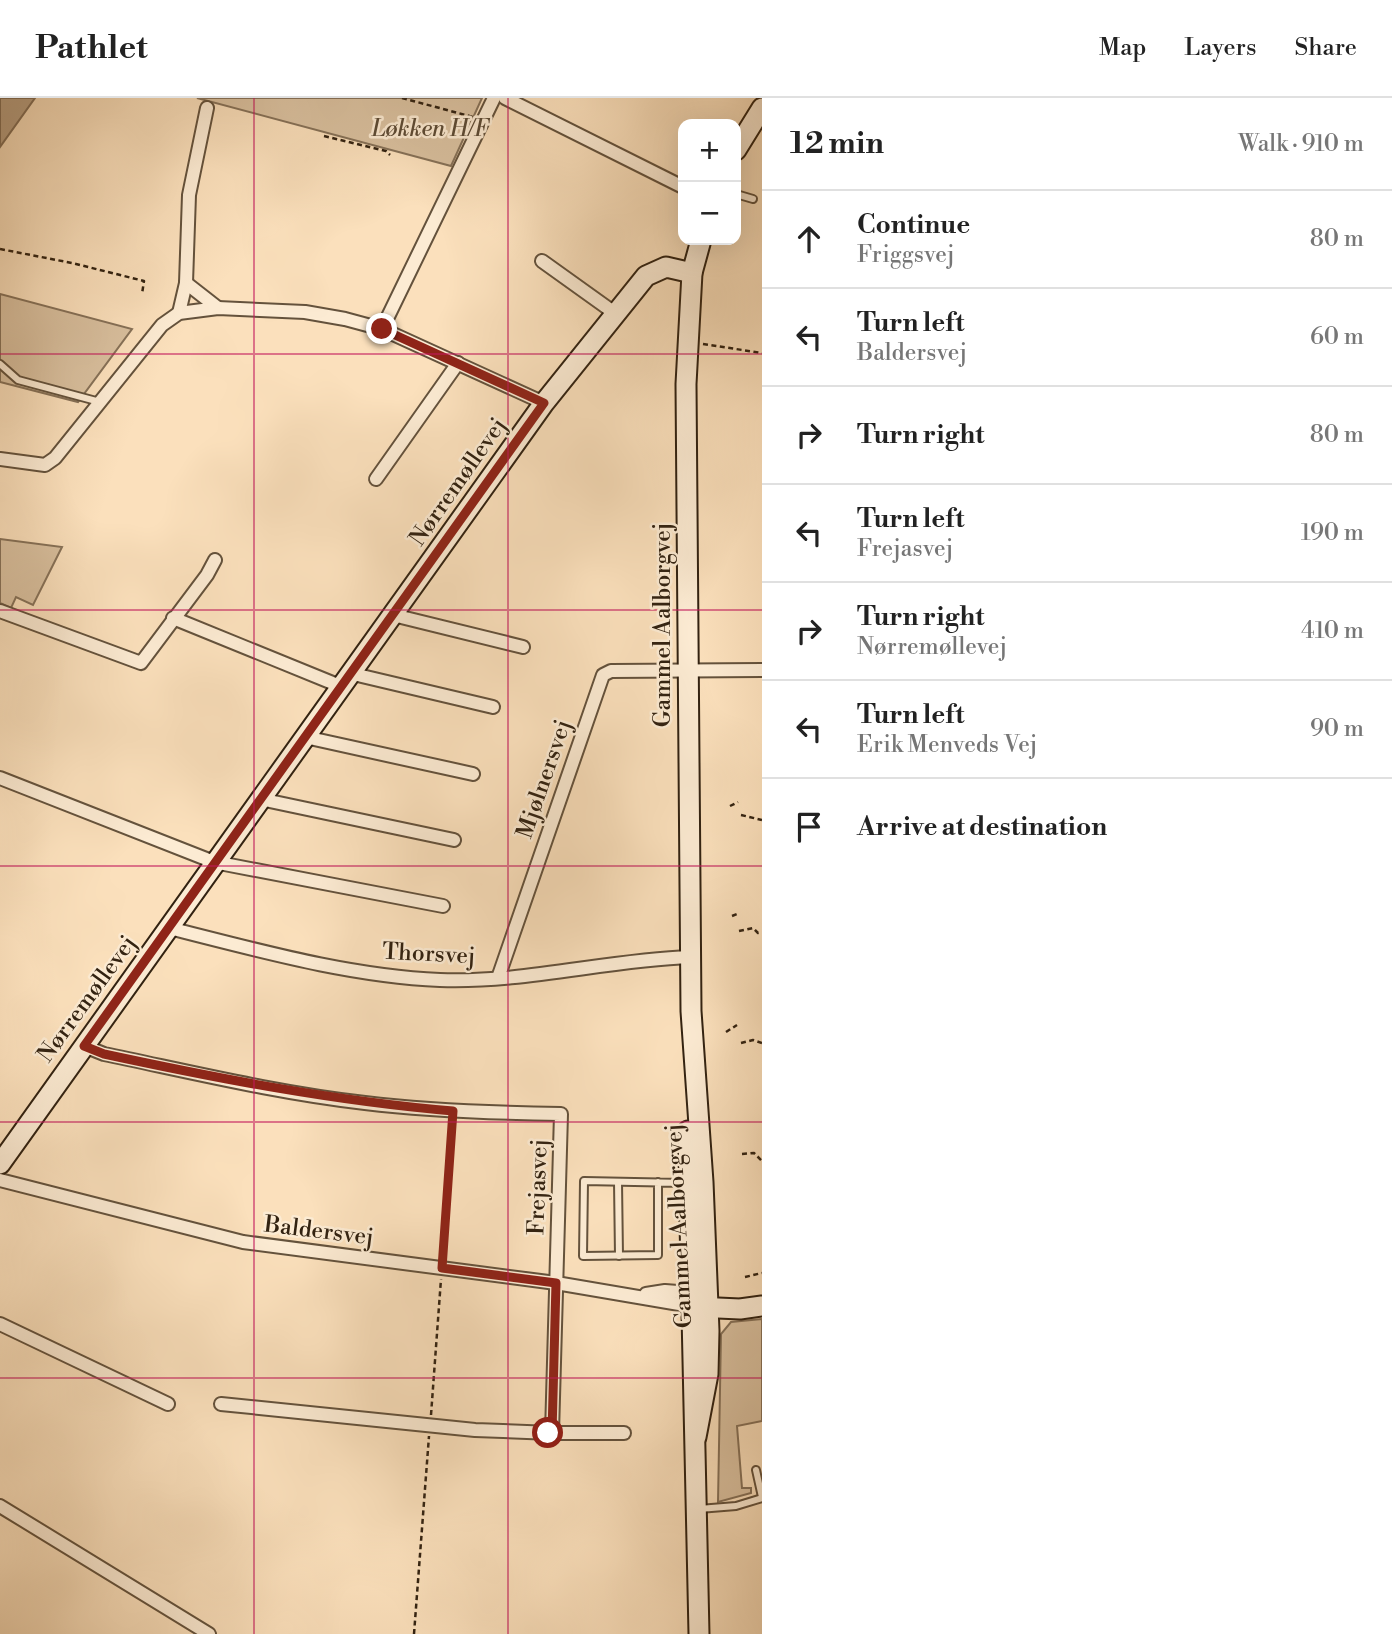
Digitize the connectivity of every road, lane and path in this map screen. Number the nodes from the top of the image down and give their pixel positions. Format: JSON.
{"nodes":[{"id":1,"x":402,"y":98,"type":"edge"},
{"id":2,"x":494,"y":98,"type":"edge"},
{"id":3,"x":505,"y":98,"type":"edge"},
{"id":4,"x":207,"y":108,"type":"dead end"},
{"id":5,"x":762,"y":108,"type":"edge"},
{"id":6,"x":484,"y":120,"type":"junction"},
{"id":7,"x":324,"y":136,"type":"dead end"},
{"id":8,"x":741,"y":142,"type":"edge"},
{"id":9,"x":390,"y":155,"type":"dead end"},
{"id":10,"x":678,"y":184,"type":"edge"},
{"id":11,"x":741,"y":196,"type":"edge"},
{"id":12,"x":752,"y":199,"type":"dead end"},
{"id":13,"x":700,"y":245,"type":"edge"},
{"id":14,"x":0,"y":249,"type":"edge"},
{"id":15,"x":542,"y":261,"type":"dead end"},
{"id":16,"x":692,"y":273,"type":"junction"},
{"id":17,"x":186,"y":283,"type":"junction"},
{"id":18,"x":142,"y":294,"type":"dead end"},
{"id":19,"x":218,"y":308,"type":"junction"},
{"id":20,"x":179,"y":313,"type":"junction"},
{"id":21,"x":616,"y":314,"type":"junction"},
{"id":22,"x":382,"y":329,"type":"junction"},
{"id":23,"x":687,"y":341,"type":"junction"},
{"id":24,"x":762,"y":353,"type":"edge"},
{"id":25,"x":458,"y":363,"type":"junction"},
{"id":26,"x":0,"y":365,"type":"edge"},
{"id":27,"x":100,"y":402,"type":"junction"},
{"id":28,"x":544,"y":403,"type":"junction"},
{"id":29,"x":0,"y":460,"type":"edge"},
{"id":30,"x":376,"y":479,"type":"dead end"},
{"id":31,"x":215,"y":560,"type":"dead end"},
{"id":32,"x":0,"y":611,"type":"edge"},
{"id":33,"x":393,"y":615,"type":"junction"},
{"id":34,"x":173,"y":618,"type":"junction"},
{"id":35,"x":523,"y":647,"type":"dead end"},
{"id":36,"x":762,"y":670,"type":"edge"},
{"id":37,"x":688,"y":671,"type":"junction"},
{"id":38,"x":345,"y":680,"type":"junction"},
{"id":39,"x":493,"y":707,"type":"dead end"},
{"id":40,"x":305,"y":737,"type":"junction"},
{"id":41,"x":472,"y":774,"type":"dead end"},
{"id":42,"x":0,"y":778,"type":"edge"},
{"id":43,"x":260,"y":799,"type":"junction"},
{"id":44,"x":738,"y":802,"type":"dead end"},
{"id":45,"x":730,"y":806,"type":"dead end"},
{"id":46,"x":741,"y":815,"type":"dead end"},
{"id":47,"x":762,"y":820,"type":"edge"},
{"id":48,"x":454,"y":840,"type":"dead end"},
{"id":49,"x":214,"y":862,"type":"junction"},
{"id":50,"x":443,"y":906,"type":"dead end"},
{"id":51,"x":737,"y":914,"type":"dead end"},
{"id":52,"x":732,"y":916,"type":"dead end"},
{"id":53,"x":169,"y":928,"type":"junction"},
{"id":54,"x":739,"y":931,"type":"dead end"},
{"id":55,"x":762,"y":932,"type":"edge"},
{"id":56,"x":690,"y":957,"type":"junction"},
{"id":57,"x":498,"y":978,"type":"junction"},
{"id":58,"x":737,"y":1026,"type":"dead end"},
{"id":59,"x":726,"y":1032,"type":"dead end"},
{"id":60,"x":762,"y":1043,"type":"edge"},
{"id":61,"x":741,"y":1044,"type":"dead end"},
{"id":62,"x":84,"y":1046,"type":"junction"},
{"id":63,"x":453,"y":1111,"type":"junction"},
{"id":64,"x":742,"y":1154,"type":"dead end"},
{"id":65,"x":761,"y":1159,"type":"edge"},
{"id":66,"x":0,"y":1164,"type":"edge"},
{"id":67,"x":0,"y":1180,"type":"edge"},
{"id":68,"x":618,"y":1182,"type":"junction"},
{"id":69,"x":657,"y":1182,"type":"junction"},
{"id":70,"x":696,"y":1182,"type":"junction"},
{"id":71,"x":619,"y":1255,"type":"junction"},
{"id":72,"x":442,"y":1268,"type":"junction"},
{"id":73,"x":762,"y":1273,"type":"edge"},
{"id":74,"x":746,"y":1277,"type":"dead end"},
{"id":75,"x":556,"y":1283,"type":"junction"},
{"id":76,"x":762,"y":1297,"type":"edge"},
{"id":77,"x":700,"y":1300,"type":"junction"},
{"id":78,"x":762,"y":1306,"type":"edge"},
{"id":79,"x":0,"y":1324,"type":"edge"},
{"id":80,"x":168,"y":1404,"type":"dead end"},
{"id":81,"x":221,"y":1404,"type":"dead end"},
{"id":82,"x":430,"y":1425,"type":"junction"},
{"id":83,"x":552,"y":1433,"type":"junction"},
{"id":84,"x":624,"y":1433,"type":"dead end"},
{"id":85,"x":756,"y":1470,"type":"dead end"},
{"id":86,"x":762,"y":1498,"type":"edge"},
{"id":87,"x":0,"y":1506,"type":"edge"},
{"id":88,"x":698,"y":1509,"type":"junction"},
{"id":89,"x":700,"y":1591,"type":"junction"},
{"id":90,"x":209,"y":1634,"type":"edge"},
{"id":91,"x":414,"y":1634,"type":"edge"},
{"id":92,"x":699,"y":1634,"type":"edge"},
{"id":93,"x":712,"y":1634,"type":"edge"}],
"edges":[{"from":1,"to":6,"type":"path"},
{"from":2,"to":6,"type":"street"},
{"from":3,"to":10,"type":"street"},
{"from":4,"to":17,"type":"street"},
{"from":5,"to":8,"type":"street"},
{"from":6,"to":22,"type":"street"},
{"from":7,"to":9,"type":"path"},
{"from":11,"to":12,"type":"lane"},
{"from":13,"to":16,"type":"street","name":"Gammel Aalborgvej"},
{"from":14,"to":18,"type":"path"},
{"from":15,"to":21,"type":"street"},
{"from":16,"to":21,"type":"street","name":"Nørremøllevej"},
{"from":16,"to":23,"type":"street","name":"Gammel Aalborgvej"},
{"from":17,"to":19,"type":"street"},
{"from":17,"to":20,"type":"street"},
{"from":19,"to":20,"type":"street"},
{"from":19,"to":22,"type":"street"},
{"from":20,"to":27,"type":"street"},
{"from":21,"to":28,"type":"street","name":"Nørremøllevej"},
{"from":22,"to":25,"type":"street"},
{"from":23,"to":24,"type":"path"},
{"from":23,"to":37,"type":"street","name":"Gammel Aalborgvej"},
{"from":25,"to":28,"type":"street"},
{"from":25,"to":30,"type":"street"},
{"from":26,"to":27,"type":"lane"},
{"from":27,"to":29,"type":"street"},
{"from":28,"to":33,"type":"street","name":"Nørremøllevej"},
{"from":31,"to":34,"type":"street"},
{"from":32,"to":34,"type":"street"},
{"from":33,"to":35,"type":"street"},
{"from":33,"to":38,"type":"street","name":"Nørremøllevej"},
{"from":34,"to":38,"type":"street"},
{"from":36,"to":37,"type":"street","name":"Mjølnersvej"},
{"from":37,"to":56,"type":"street","name":"Gammel Aalborgvej"},
{"from":37,"to":57,"type":"street","name":"Mjølnersvej"},
{"from":38,"to":39,"type":"street"},
{"from":38,"to":40,"type":"street","name":"Nørremøllevej"},
{"from":40,"to":41,"type":"street"},
{"from":40,"to":43,"type":"street","name":"Nørremøllevej"},
{"from":42,"to":49,"type":"street"},
{"from":43,"to":48,"type":"street"},
{"from":43,"to":49,"type":"street","name":"Nørremøllevej"},
{"from":44,"to":45,"type":"path"},
{"from":46,"to":47,"type":"path"},
{"from":49,"to":50,"type":"street"},
{"from":49,"to":53,"type":"street","name":"Nørremøllevej"},
{"from":51,"to":52,"type":"path"},
{"from":53,"to":57,"type":"street","name":"Thorsvej"},
{"from":53,"to":62,"type":"street","name":"Nørremøllevej"},
{"from":54,"to":55,"type":"path"},
{"from":56,"to":57,"type":"street","name":"Thorsvej"},
{"from":56,"to":70,"type":"street","name":"Gammel Aalborgvej"},
{"from":58,"to":59,"type":"path"},
{"from":60,"to":61,"type":"path"},
{"from":62,"to":63,"type":"street","name":"Frejasvej"},
{"from":62,"to":66,"type":"street","name":"Nørremøllevej"},
{"from":63,"to":72,"type":"path"},
{"from":63,"to":75,"type":"street","name":"Frejasvej"},
{"from":64,"to":65,"type":"path"},
{"from":67,"to":72,"type":"street","name":"Baldersvej"},
{"from":68,"to":69,"type":"lane"},
{"from":68,"to":71,"type":"lane"},
{"from":68,"to":71,"type":"lane"},
{"from":69,"to":70,"type":"lane"},
{"from":69,"to":71,"type":"lane"},
{"from":70,"to":77,"type":"street","name":"Gammel Aalborgvej"},
{"from":72,"to":75,"type":"street","name":"Baldersvej"},
{"from":72,"to":82,"type":"path"},
{"from":73,"to":74,"type":"path"},
{"from":75,"to":77,"type":"street","name":"Baldersvej"},
{"from":75,"to":83,"type":"street"},
{"from":76,"to":77,"type":"street"},
{"from":77,"to":78,"type":"street"},
{"from":77,"to":88,"type":"street","name":"Gammel Aalborgvej"},
{"from":79,"to":80,"type":"street"},
{"from":81,"to":82,"type":"street"},
{"from":82,"to":83,"type":"street"},
{"from":82,"to":91,"type":"path"},
{"from":83,"to":84,"type":"street"},
{"from":85,"to":86,"type":"lane"},
{"from":86,"to":88,"type":"lane"},
{"from":87,"to":90,"type":"street"},
{"from":88,"to":89,"type":"street","name":"Gammel Aalborgvej"},
{"from":89,"to":92,"type":"street","name":"Gammel Aalborgvej"},
{"from":89,"to":93,"type":"street","name":"Gammel Aalborgvej"}]}
